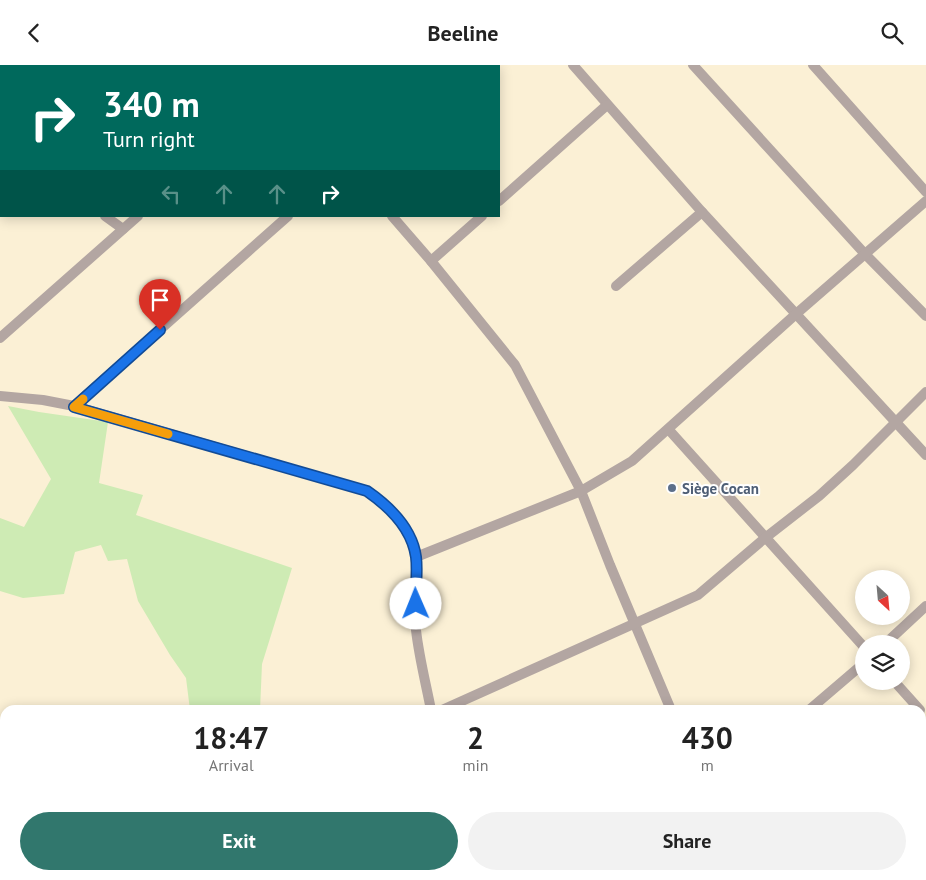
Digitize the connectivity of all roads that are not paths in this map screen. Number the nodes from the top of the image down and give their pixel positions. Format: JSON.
{"nodes":[{"id":1,"x":572,"y":65,"type":"edge"},
{"id":2,"x":693,"y":65,"type":"edge"},
{"id":3,"x":813,"y":65,"type":"edge"},
{"id":4,"x":607,"y":105,"type":"junction"},
{"id":5,"x":926,"y":192,"type":"edge"},
{"id":6,"x":500,"y":200,"type":"edge"},
{"id":7,"x":926,"y":201,"type":"edge"},
{"id":8,"x":702,"y":212,"type":"junction"},
{"id":9,"x":106,"y":217,"type":"edge"},
{"id":10,"x":137,"y":217,"type":"edge"},
{"id":11,"x":287,"y":217,"type":"edge"},
{"id":12,"x":393,"y":217,"type":"edge"},
{"id":13,"x":481,"y":217,"type":"edge"},
{"id":14,"x":124,"y":229,"type":"junction"},
{"id":15,"x":865,"y":254,"type":"junction"},
{"id":16,"x":431,"y":261,"type":"junction"},
{"id":17,"x":616,"y":286,"type":"dead end"},
{"id":18,"x":796,"y":314,"type":"junction"},
{"id":19,"x":926,"y":316,"type":"edge"},
{"id":20,"x":0,"y":338,"type":"edge"},
{"id":21,"x":926,"y":392,"type":"edge"},
{"id":22,"x":0,"y":396,"type":"edge"},
{"id":23,"x":74,"y":407,"type":"junction"},
{"id":24,"x":897,"y":422,"type":"junction"},
{"id":25,"x":669,"y":430,"type":"junction"},
{"id":26,"x":926,"y":455,"type":"edge"},
{"id":27,"x":581,"y":491,"type":"junction"},
{"id":28,"x":765,"y":538,"type":"junction"},
{"id":29,"x":416,"y":557,"type":"junction"},
{"id":30,"x":926,"y":606,"type":"edge"},
{"id":31,"x":635,"y":625,"type":"junction"},
{"id":32,"x":895,"y":635,"type":"edge"},
{"id":33,"x":855,"y":637,"type":"edge"},
{"id":34,"x":855,"y":671,"type":"edge"},
{"id":35,"x":902,"y":690,"type":"edge"},
{"id":36,"x":430,"y":705,"type":"edge"},
{"id":37,"x":453,"y":705,"type":"edge"},
{"id":38,"x":669,"y":705,"type":"edge"},
{"id":39,"x":815,"y":705,"type":"edge"},
{"id":40,"x":915,"y":705,"type":"edge"}],
"edges":[{"from":1,"to":4,"type":"street"},
{"from":2,"to":15,"type":"street"},
{"from":3,"to":5,"type":"street"},
{"from":4,"to":6,"type":"street"},
{"from":4,"to":8,"type":"street"},
{"from":7,"to":15,"type":"street"},
{"from":8,"to":17,"type":"street"},
{"from":8,"to":18,"type":"street"},
{"from":9,"to":14,"type":"street"},
{"from":10,"to":14,"type":"street"},
{"from":11,"to":23,"type":"street"},
{"from":12,"to":16,"type":"street"},
{"from":13,"to":16,"type":"street"},
{"from":14,"to":20,"type":"street"},
{"from":15,"to":18,"type":"street"},
{"from":15,"to":19,"type":"street"},
{"from":16,"to":27,"type":"street"},
{"from":18,"to":24,"type":"street"},
{"from":18,"to":25,"type":"street"},
{"from":21,"to":24,"type":"street"},
{"from":22,"to":23,"type":"street"},
{"from":23,"to":29,"type":"street"},
{"from":24,"to":26,"type":"street"},
{"from":24,"to":28,"type":"street"},
{"from":25,"to":27,"type":"street"},
{"from":25,"to":28,"type":"street"},
{"from":27,"to":29,"type":"street"},
{"from":27,"to":31,"type":"street"},
{"from":28,"to":31,"type":"street"},
{"from":28,"to":33,"type":"street"},
{"from":29,"to":36,"type":"street"},
{"from":30,"to":32,"type":"street"},
{"from":31,"to":37,"type":"street"},
{"from":31,"to":38,"type":"street"},
{"from":34,"to":39,"type":"street"},
{"from":35,"to":40,"type":"street"}]}
